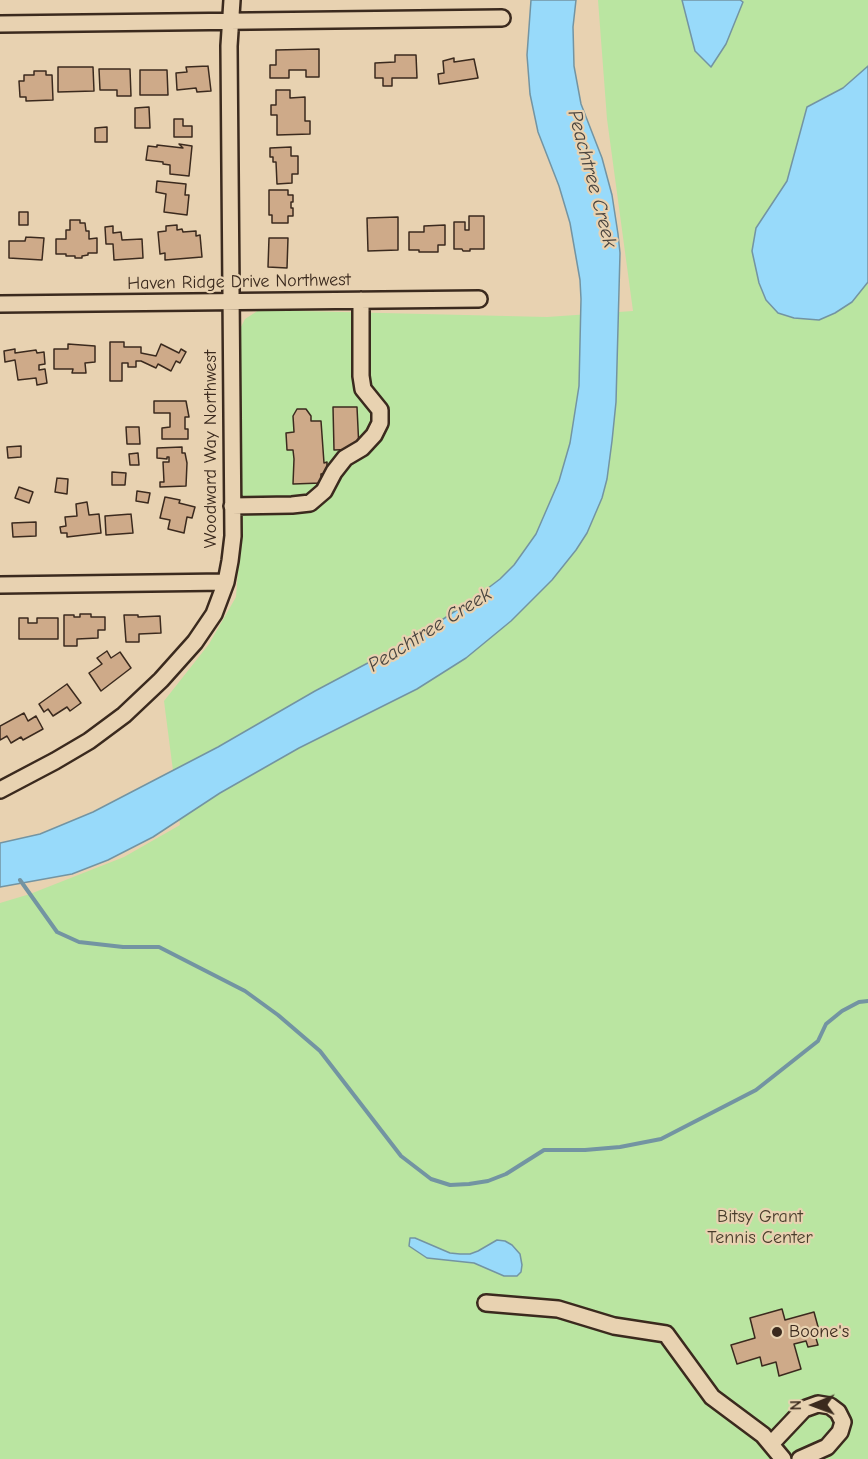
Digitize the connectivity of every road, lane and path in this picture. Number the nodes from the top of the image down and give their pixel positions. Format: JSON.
{"nodes":[{"id":1,"x":232,"y":0,"type":"edge"},
{"id":2,"x":502,"y":18,"type":"dead end"},
{"id":3,"x":231,"y":21,"type":"junction"},
{"id":4,"x":0,"y":24,"type":"edge"},
{"id":5,"x":479,"y":299,"type":"dead end"},
{"id":6,"x":361,"y":300,"type":"junction"},
{"id":7,"x":231,"y":302,"type":"junction"},
{"id":8,"x":0,"y":304,"type":"edge"},
{"id":9,"x":232,"y":506,"type":"junction"},
{"id":10,"x":226,"y":582,"type":"junction"},
{"id":11,"x":0,"y":585,"type":"edge"},
{"id":12,"x":0,"y":790,"type":"edge"},
{"id":13,"x":486,"y":1303,"type":"dead end"},
{"id":14,"x":771,"y":1444,"type":"junction"},
{"id":15,"x":783,"y":1459,"type":"edge"},
{"id":16,"x":800,"y":1459,"type":"edge"}],
"edges":[{"from":1,"to":3,"type":"street","name":"Woodward Way Northwest"},
{"from":2,"to":3,"type":"street"},
{"from":3,"to":4,"type":"street"},
{"from":3,"to":7,"type":"street","name":"Woodward Way Northwest"},
{"from":5,"to":6,"type":"street","name":"Haven Ridge Drive Northwest"},
{"from":6,"to":7,"type":"street","name":"Haven Ridge Drive Northwest"},
{"from":6,"to":9,"type":"street"},
{"from":7,"to":8,"type":"street","name":"Haven Ridge Drive Northwest"},
{"from":7,"to":9,"type":"street","name":"Woodward Way Northwest"},
{"from":9,"to":10,"type":"street","name":"Woodward Way Northwest"},
{"from":10,"to":11,"type":"street"},
{"from":10,"to":12,"type":"street","name":"Woodward Way Northwest"},
{"from":13,"to":14,"type":"street"},
{"from":14,"to":15,"type":"street"},
{"from":14,"to":16,"type":"street"}]}
